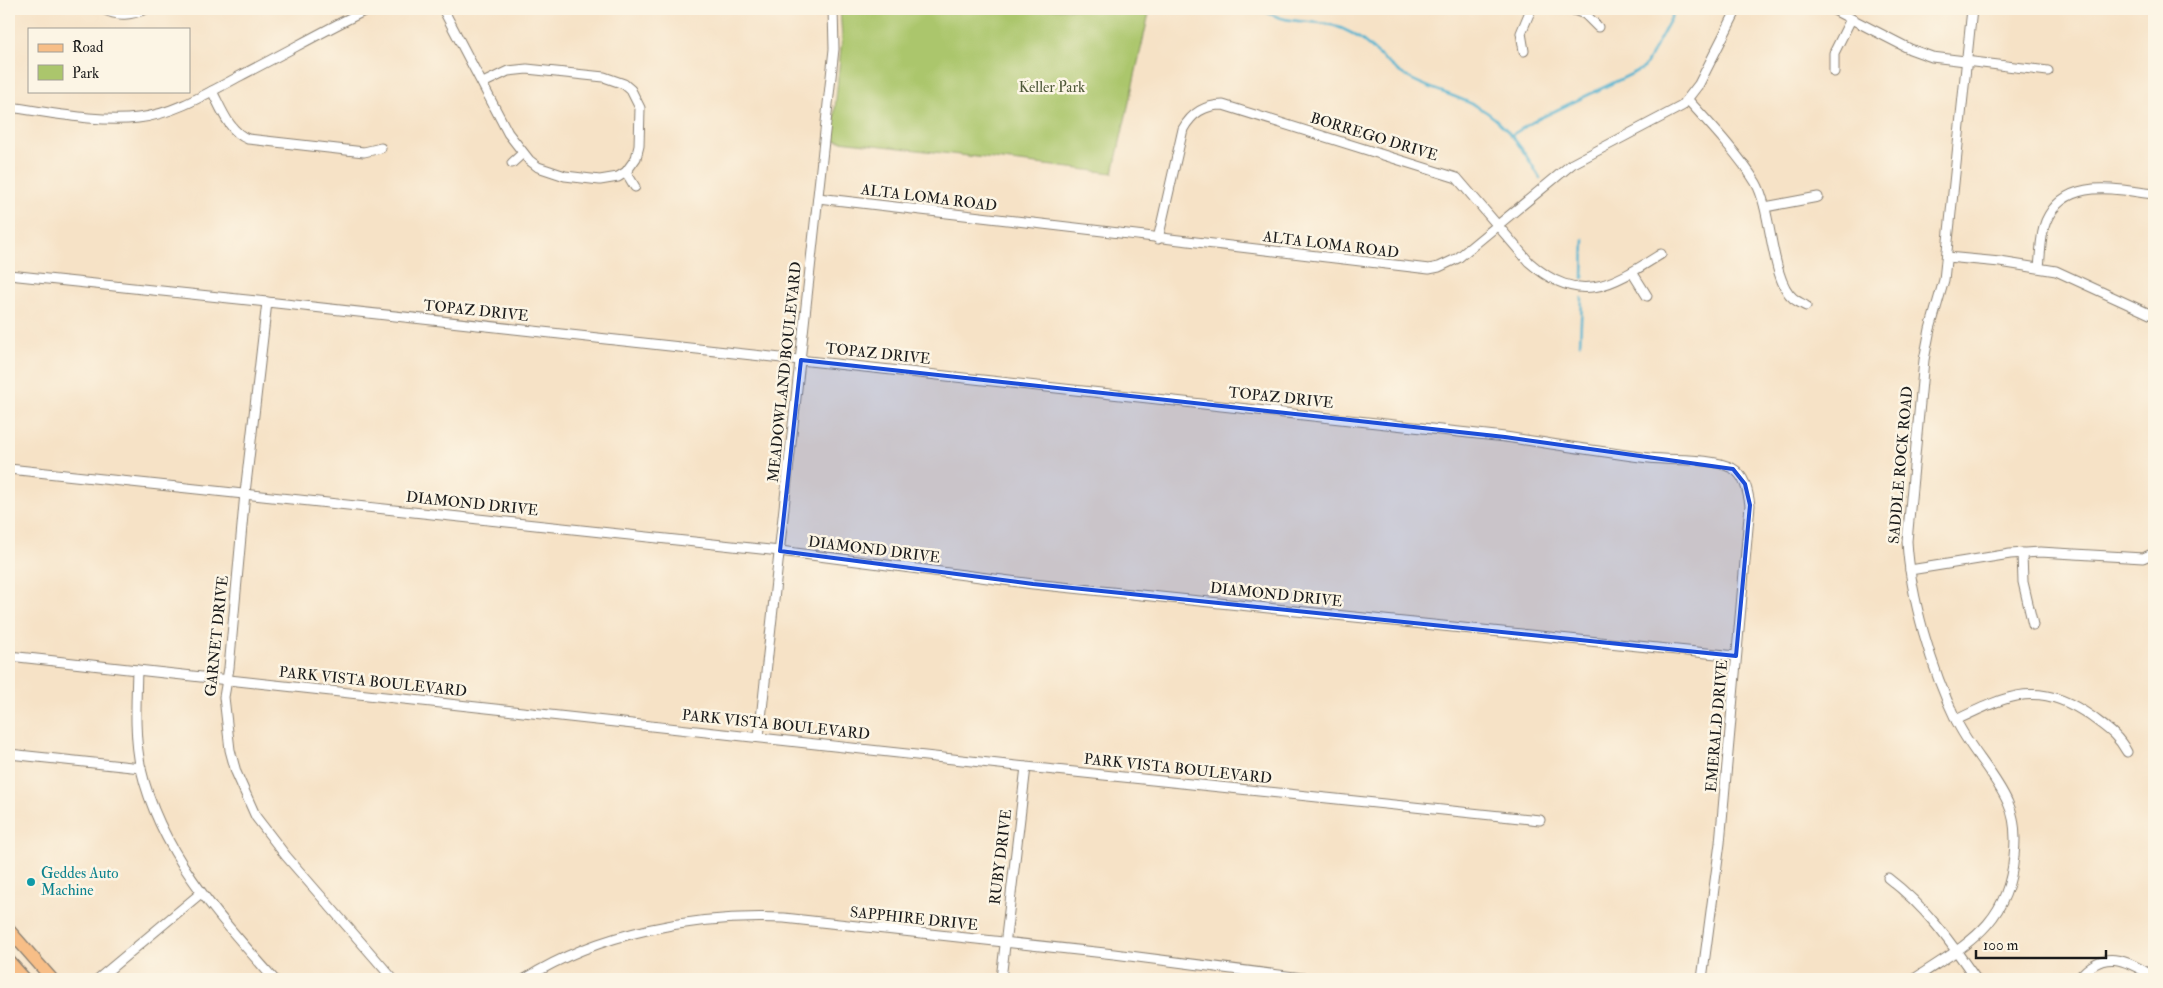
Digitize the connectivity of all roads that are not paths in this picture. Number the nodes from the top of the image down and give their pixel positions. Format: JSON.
{"nodes":[{"id":1,"x":103,"y":9,"type":"edge"},
{"id":2,"x":146,"y":9,"type":"edge"},
{"id":3,"x":368,"y":9,"type":"edge"},
{"id":4,"x":444,"y":9,"type":"edge"},
{"id":5,"x":833,"y":9,"type":"edge"},
{"id":6,"x":1531,"y":9,"type":"edge"},
{"id":7,"x":1571,"y":9,"type":"edge"},
{"id":8,"x":1738,"y":9,"type":"edge"},
{"id":9,"x":1832,"y":9,"type":"edge"},
{"id":10,"x":1972,"y":9,"type":"edge"},
{"id":11,"x":353,"y":12,"type":"edge"},
{"id":12,"x":1851,"y":19,"type":"junction"},
{"id":13,"x":1598,"y":26,"type":"dead end"},
{"id":14,"x":1524,"y":50,"type":"dead end"},
{"id":15,"x":1967,"y":62,"type":"junction"},
{"id":16,"x":2048,"y":71,"type":"dead end"},
{"id":17,"x":1834,"y":72,"type":"dead end"},
{"id":18,"x":483,"y":83,"type":"junction"},
{"id":19,"x":212,"y":91,"type":"junction"},
{"id":20,"x":1688,"y":100,"type":"junction"},
{"id":21,"x":9,"y":107,"type":"edge"},
{"id":22,"x":381,"y":148,"type":"dead end"},
{"id":23,"x":523,"y":153,"type":"junction"},
{"id":24,"x":512,"y":163,"type":"dead end"},
{"id":25,"x":626,"y":172,"type":"junction"},
{"id":26,"x":635,"y":186,"type":"dead end"},
{"id":27,"x":2154,"y":194,"type":"edge"},
{"id":28,"x":1818,"y":197,"type":"dead end"},
{"id":29,"x":818,"y":198,"type":"junction"},
{"id":30,"x":1765,"y":207,"type":"junction"},
{"id":31,"x":1497,"y":226,"type":"junction"},
{"id":32,"x":1158,"y":238,"type":"junction"},
{"id":33,"x":1661,"y":254,"type":"dead end"},
{"id":34,"x":1947,"y":257,"type":"junction"},
{"id":35,"x":2039,"y":267,"type":"junction"},
{"id":36,"x":1632,"y":272,"type":"junction"},
{"id":37,"x":9,"y":276,"type":"edge"},
{"id":38,"x":1647,"y":296,"type":"dead end"},
{"id":39,"x":267,"y":302,"type":"junction"},
{"id":40,"x":1806,"y":306,"type":"dead end"},
{"id":41,"x":2154,"y":316,"type":"edge"},
{"id":42,"x":801,"y":360,"type":"junction"},
{"id":43,"x":9,"y":469,"type":"edge"},
{"id":44,"x":1741,"y":476,"type":"joint"},
{"id":45,"x":245,"y":493,"type":"junction"},
{"id":46,"x":780,"y":551,"type":"junction"},
{"id":47,"x":2022,"y":553,"type":"junction"},
{"id":48,"x":2154,"y":553,"type":"edge"},
{"id":49,"x":1910,"y":570,"type":"junction"},
{"id":50,"x":2034,"y":625,"type":"dead end"},
{"id":51,"x":9,"y":656,"type":"edge"},
{"id":52,"x":1736,"y":656,"type":"junction"},
{"id":53,"x":136,"y":670,"type":"junction"},
{"id":54,"x":226,"y":680,"type":"junction"},
{"id":55,"x":1956,"y":720,"type":"junction"},
{"id":56,"x":759,"y":737,"type":"junction"},
{"id":57,"x":2127,"y":752,"type":"dead end"},
{"id":58,"x":9,"y":754,"type":"edge"},
{"id":59,"x":1026,"y":767,"type":"junction"},
{"id":60,"x":141,"y":768,"type":"junction"},
{"id":61,"x":1540,"y":820,"type":"dead end"},
{"id":62,"x":1888,"y":878,"type":"dead end"},
{"id":63,"x":201,"y":893,"type":"junction"},
{"id":64,"x":9,"y":930,"type":"edge"},
{"id":65,"x":1005,"y":942,"type":"junction"},
{"id":66,"x":1956,"y":951,"type":"junction"},
{"id":67,"x":9,"y":961,"type":"edge"},
{"id":68,"x":2154,"y":977,"type":"edge"},
{"id":69,"x":25,"y":979,"type":"edge"},
{"id":70,"x":52,"y":979,"type":"edge"},
{"id":71,"x":98,"y":979,"type":"edge"},
{"id":72,"x":274,"y":979,"type":"edge"},
{"id":73,"x":393,"y":979,"type":"edge"},
{"id":74,"x":525,"y":979,"type":"edge"},
{"id":75,"x":1000,"y":979,"type":"edge"},
{"id":76,"x":1310,"y":979,"type":"edge"},
{"id":77,"x":1702,"y":979,"type":"edge"},
{"id":78,"x":1914,"y":979,"type":"edge"},
{"id":79,"x":1976,"y":979,"type":"edge"},
{"id":80,"x":2078,"y":979,"type":"edge"}],
"edges":[{"from":1,"to":2,"type":"street"},
{"from":3,"to":11,"type":"street"},
{"from":4,"to":18,"type":"street"},
{"from":5,"to":29,"type":"street","name":"MEADOWLAND BOULEVARD"},
{"from":6,"to":14,"type":"street"},
{"from":7,"to":13,"type":"street"},
{"from":8,"to":20,"type":"street","name":"ALTA LOMA ROAD"},
{"from":9,"to":12,"type":"street"},
{"from":10,"to":15,"type":"street","name":"SADDLE ROCK ROAD"},
{"from":11,"to":19,"type":"street"},
{"from":12,"to":15,"type":"street"},
{"from":12,"to":17,"type":"street"},
{"from":15,"to":16,"type":"street"},
{"from":15,"to":34,"type":"street","name":"SADDLE ROCK ROAD"},
{"from":18,"to":23,"type":"street"},
{"from":18,"to":25,"type":"street"},
{"from":19,"to":21,"type":"street"},
{"from":19,"to":22,"type":"street"},
{"from":20,"to":30,"type":"street"},
{"from":20,"to":31,"type":"street","name":"ALTA LOMA ROAD"},
{"from":23,"to":24,"type":"street"},
{"from":23,"to":25,"type":"street"},
{"from":25,"to":26,"type":"street"},
{"from":27,"to":35,"type":"street"},
{"from":28,"to":30,"type":"street"},
{"from":29,"to":32,"type":"street","name":"ALTA LOMA ROAD"},
{"from":29,"to":42,"type":"street","name":"MEADOWLAND BOULEVARD"},
{"from":30,"to":40,"type":"street"},
{"from":31,"to":32,"type":"street","name":"ALTA LOMA ROAD"},
{"from":31,"to":32,"type":"street","name":"BORREGO DRIVE"},
{"from":31,"to":36,"type":"street","name":"BORREGO DRIVE"},
{"from":33,"to":36,"type":"street","name":"BORREGO DRIVE"},
{"from":34,"to":35,"type":"street"},
{"from":34,"to":49,"type":"street","name":"SADDLE ROCK ROAD"},
{"from":35,"to":41,"type":"street"},
{"from":36,"to":38,"type":"street"},
{"from":37,"to":39,"type":"street","name":"TOPAZ DRIVE"},
{"from":39,"to":42,"type":"street","name":"TOPAZ DRIVE"},
{"from":39,"to":45,"type":"street","name":"GARNET DRIVE"},
{"from":42,"to":44,"type":"street","name":"TOPAZ DRIVE"},
{"from":42,"to":46,"type":"street","name":"MEADOWLAND BOULEVARD"},
{"from":43,"to":45,"type":"street","name":"DIAMOND DRIVE"},
{"from":44,"to":52,"type":"street","name":"EMERALD DRIVE"},
{"from":45,"to":46,"type":"street","name":"DIAMOND DRIVE"},
{"from":45,"to":54,"type":"street","name":"GARNET DRIVE"},
{"from":46,"to":52,"type":"street","name":"DIAMOND DRIVE"},
{"from":46,"to":56,"type":"street","name":"MEADOWLAND BOULEVARD"},
{"from":47,"to":48,"type":"street"},
{"from":47,"to":49,"type":"street"},
{"from":47,"to":50,"type":"street"},
{"from":49,"to":55,"type":"street","name":"SADDLE ROCK ROAD"},
{"from":51,"to":53,"type":"street","name":"PARK VISTA BOULEVARD"},
{"from":52,"to":77,"type":"street","name":"EMERALD DRIVE"},
{"from":53,"to":54,"type":"street","name":"PARK VISTA BOULEVARD"},
{"from":53,"to":60,"type":"street"},
{"from":54,"to":56,"type":"street","name":"PARK VISTA BOULEVARD"},
{"from":54,"to":73,"type":"street","name":"GARNET DRIVE"},
{"from":55,"to":57,"type":"street"},
{"from":55,"to":66,"type":"street","name":"SADDLE ROCK ROAD"},
{"from":56,"to":59,"type":"street","name":"PARK VISTA BOULEVARD"},
{"from":58,"to":60,"type":"street"},
{"from":59,"to":61,"type":"street","name":"PARK VISTA BOULEVARD"},
{"from":59,"to":65,"type":"street","name":"RUBY DRIVE"},
{"from":60,"to":63,"type":"street"},
{"from":62,"to":66,"type":"street"},
{"from":63,"to":71,"type":"street"},
{"from":63,"to":72,"type":"street"},
{"from":64,"to":70,"type":"main road"},
{"from":65,"to":74,"type":"street","name":"SAPPHIRE DRIVE"},
{"from":65,"to":75,"type":"street","name":"RUBY DRIVE"},
{"from":65,"to":76,"type":"street","name":"SAPPHIRE DRIVE"},
{"from":66,"to":78,"type":"street","name":"SADDLE ROCK ROAD"},
{"from":66,"to":79,"type":"street"},
{"from":67,"to":69,"type":"main road"},
{"from":68,"to":80,"type":"street"}]}
